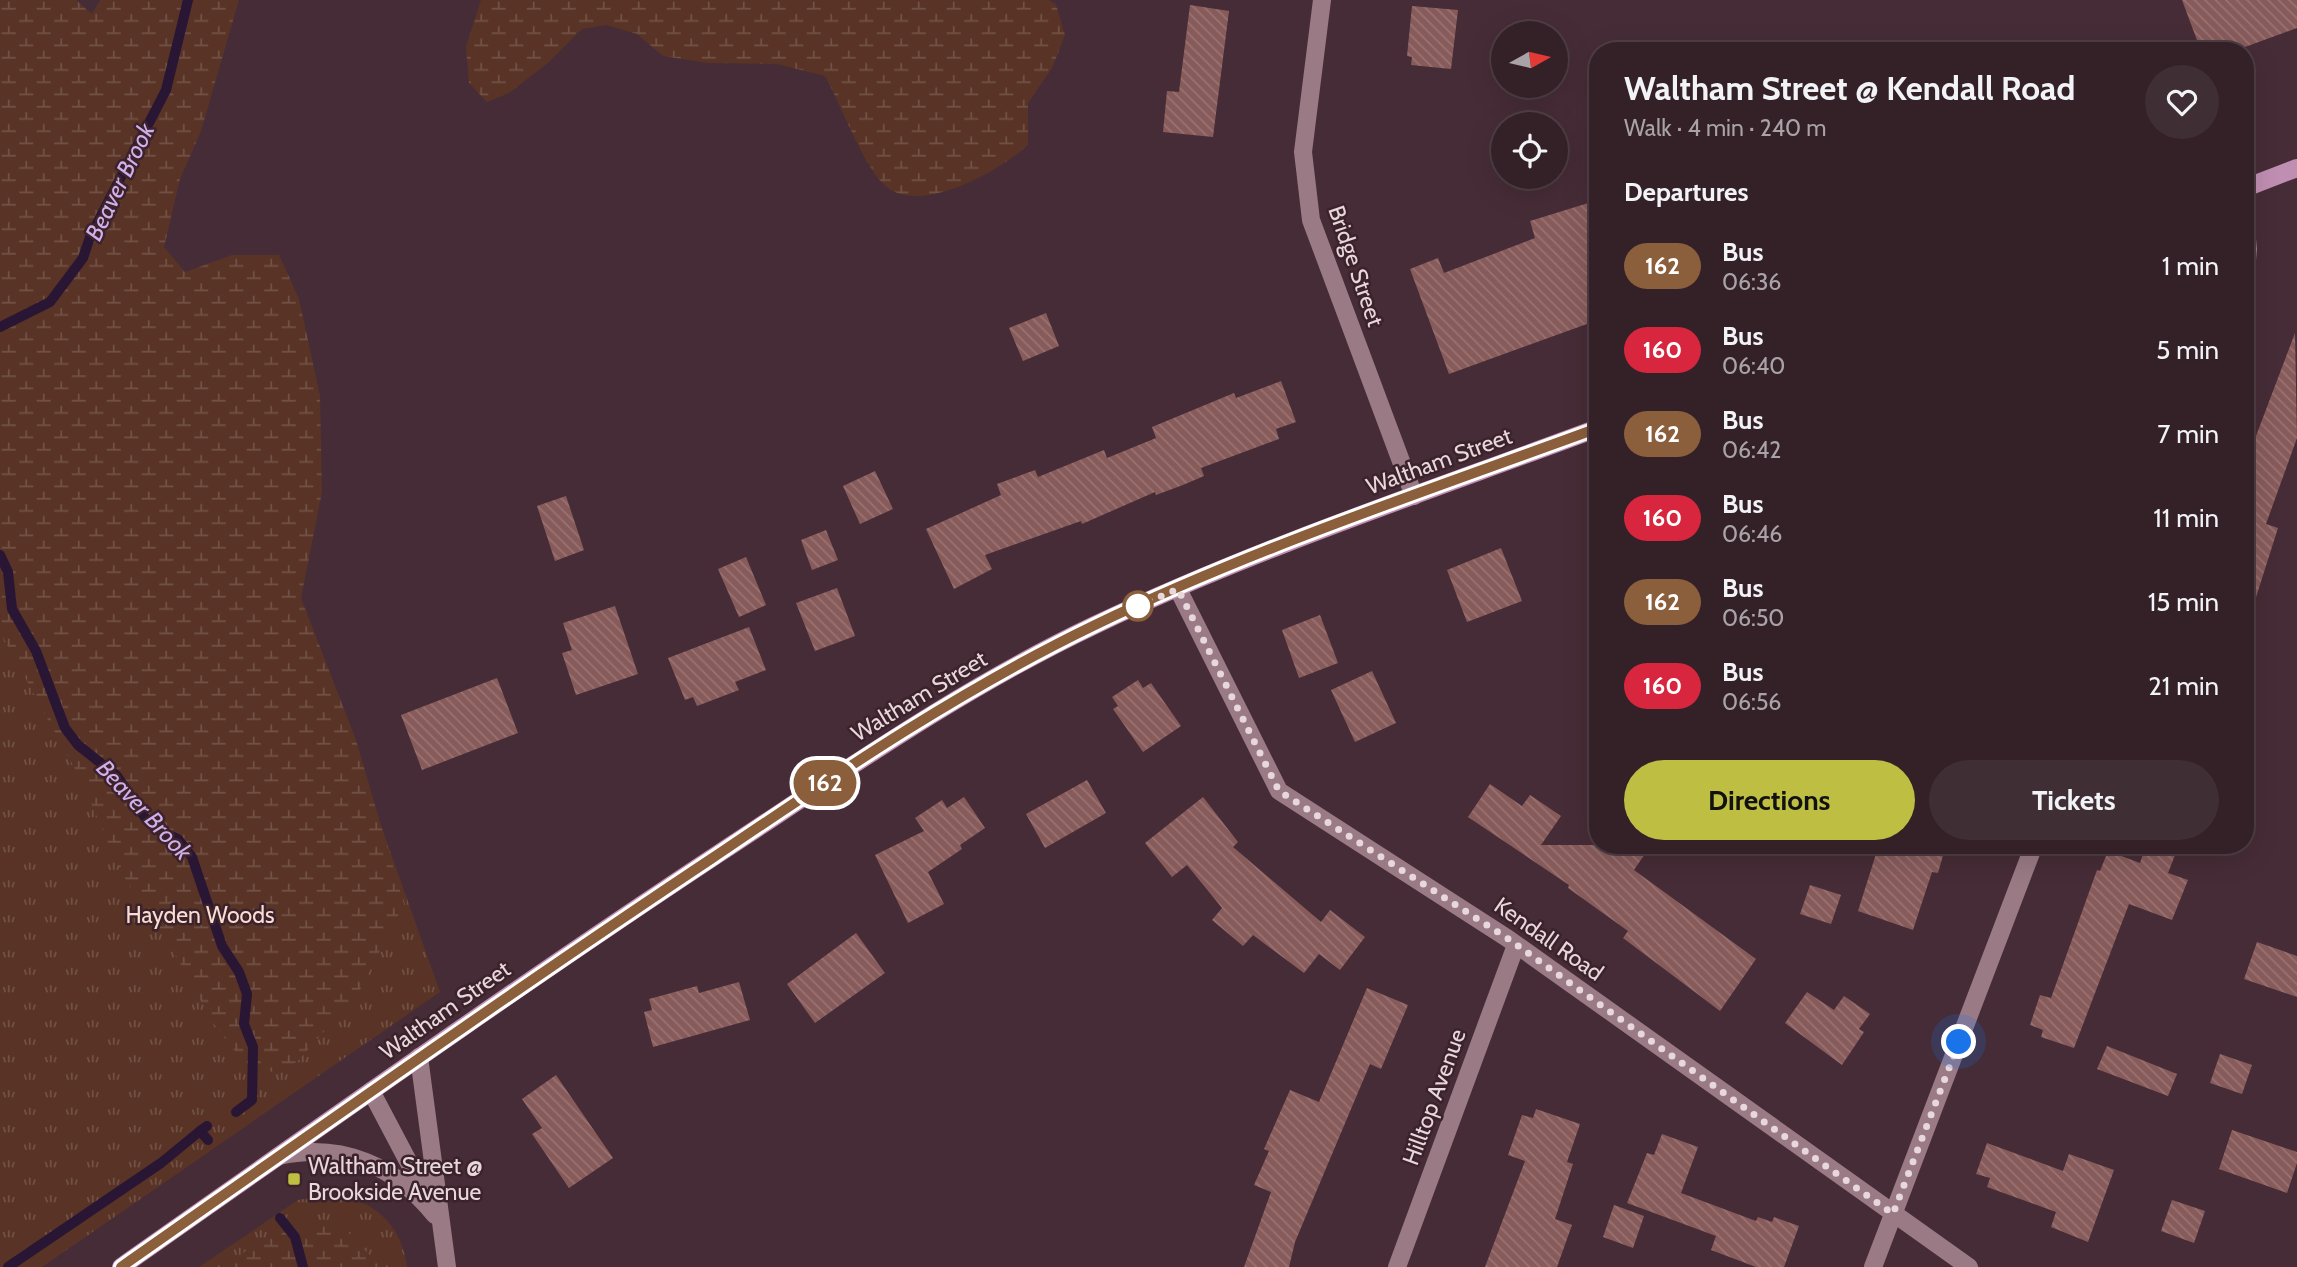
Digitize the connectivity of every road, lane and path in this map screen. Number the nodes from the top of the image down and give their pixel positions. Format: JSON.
{"nodes":[{"id":1,"x":1322,"y":0,"type":"edge"},
{"id":2,"x":2297,"y":168,"type":"edge"},
{"id":3,"x":2254,"y":185,"type":"edge"},
{"id":4,"x":1589,"y":431,"type":"edge"},
{"id":5,"x":1414,"y":496,"type":"junction"},
{"id":6,"x":1178,"y":589,"type":"junction"},
{"id":7,"x":2031,"y":854,"type":"edge"},
{"id":8,"x":1516,"y":945,"type":"junction"},
{"id":9,"x":419,"y":1057,"type":"junction"},
{"id":10,"x":371,"y":1091,"type":"junction"},
{"id":11,"x":279,"y":1156,"type":"junction"},
{"id":12,"x":1893,"y":1214,"type":"junction"},
{"id":13,"x":435,"y":1215,"type":"junction"},
{"id":14,"x":444,"y":1245,"type":"junction"},
{"id":15,"x":121,"y":1267,"type":"edge"},
{"id":16,"x":447,"y":1267,"type":"edge"},
{"id":17,"x":1397,"y":1267,"type":"edge"},
{"id":18,"x":1873,"y":1267,"type":"edge"},
{"id":19,"x":1969,"y":1267,"type":"edge"}],
"edges":[{"from":1,"to":5,"type":"street","name":"Bridge Street"},
{"from":2,"to":3,"type":"main road"},
{"from":4,"to":5,"type":"main road","name":"Waltham Street"},
{"from":5,"to":6,"type":"main road","name":"Waltham Street"},
{"from":6,"to":8,"type":"street","name":"Kendall Road"},
{"from":6,"to":9,"type":"main road","name":"Waltham Street"},
{"from":7,"to":12,"type":"street"},
{"from":8,"to":12,"type":"street","name":"Kendall Road"},
{"from":8,"to":17,"type":"street","name":"Hilltop Avenue"},
{"from":9,"to":10,"type":"main road","name":"Waltham Street"},
{"from":9,"to":14,"type":"street"},
{"from":10,"to":11,"type":"main road","name":"Waltham Street"},
{"from":10,"to":13,"type":"street"},
{"from":11,"to":13,"type":"street"},
{"from":11,"to":15,"type":"main road","name":"Waltham Street"},
{"from":12,"to":18,"type":"street"},
{"from":12,"to":19,"type":"street","name":"Kendall Road"},
{"from":13,"to":14,"type":"street"},
{"from":14,"to":16,"type":"street"}]}
